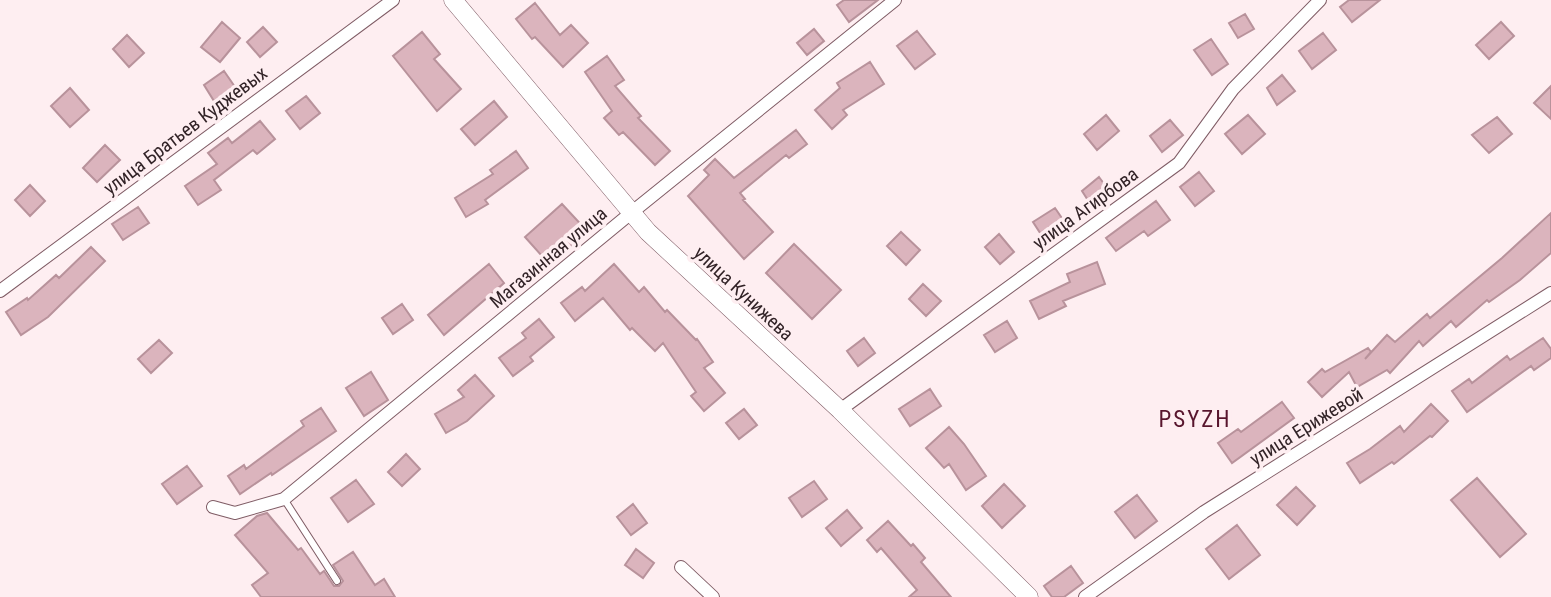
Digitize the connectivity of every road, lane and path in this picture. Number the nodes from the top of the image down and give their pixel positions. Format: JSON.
{"nodes":[{"id":1,"x":393,"y":0,"type":"edge"},
{"id":2,"x":453,"y":0,"type":"edge"},
{"id":3,"x":895,"y":0,"type":"edge"},
{"id":4,"x":1320,"y":0,"type":"edge"},
{"id":5,"x":631,"y":213,"type":"junction"},
{"id":6,"x":0,"y":291,"type":"edge"},
{"id":7,"x":1551,"y":293,"type":"edge"},
{"id":8,"x":840,"y":410,"type":"junction"},
{"id":9,"x":284,"y":499,"type":"junction"},
{"id":10,"x":213,"y":507,"type":"dead end"},
{"id":11,"x":681,"y":567,"type":"dead end"},
{"id":12,"x":337,"y":581,"type":"dead end"},
{"id":13,"x":713,"y":597,"type":"edge"},
{"id":14,"x":1029,"y":597,"type":"edge"},
{"id":15,"x":1085,"y":597,"type":"edge"}],
"edges":[{"from":1,"to":6,"type":"street","name":"улица Братьев Куджевых"},
{"from":2,"to":5,"type":"street","name":"улица Кунижева"},
{"from":3,"to":5,"type":"street","name":"Магазинная улица"},
{"from":4,"to":8,"type":"street","name":"улица Агирбова"},
{"from":5,"to":8,"type":"street","name":"улица Кунижева"},
{"from":5,"to":9,"type":"street","name":"Магазинная улица"},
{"from":7,"to":15,"type":"street","name":"улица Ерижевой"},
{"from":8,"to":14,"type":"street","name":"улица Кунижева"},
{"from":9,"to":10,"type":"street","name":"Магазинная улица"},
{"from":9,"to":12,"type":"lane"},
{"from":11,"to":13,"type":"street"}]}
